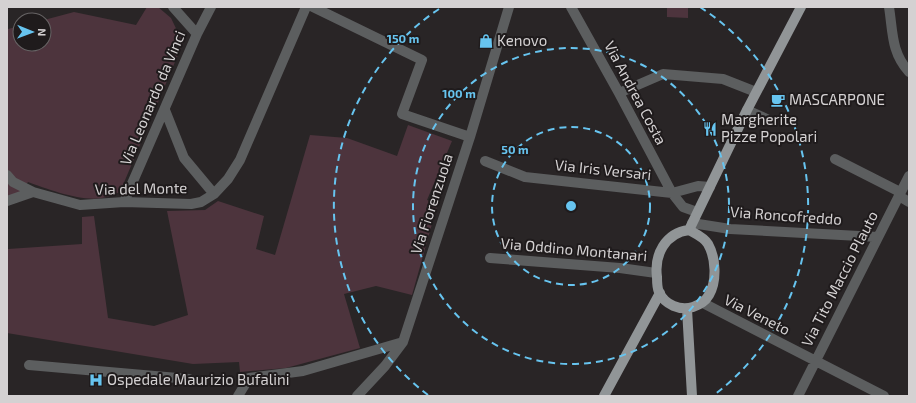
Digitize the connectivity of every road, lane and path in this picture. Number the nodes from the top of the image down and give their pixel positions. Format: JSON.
{"nodes":[{"id":1,"x":173,"y":7,"type":"edge"},
{"id":2,"x":211,"y":7,"type":"edge"},
{"id":3,"x":306,"y":7,"type":"edge"},
{"id":4,"x":313,"y":7,"type":"edge"},
{"id":5,"x":509,"y":7,"type":"edge"},
{"id":6,"x":571,"y":7,"type":"edge"},
{"id":7,"x":800,"y":7,"type":"edge"},
{"id":8,"x":889,"y":7,"type":"edge"},
{"id":9,"x":197,"y":34,"type":"junction"},
{"id":10,"x":909,"y":72,"type":"edge"},
{"id":11,"x":756,"y":92,"type":"junction"},
{"id":12,"x":619,"y":93,"type":"junction"},
{"id":13,"x":165,"y":110,"type":"junction"},
{"id":14,"x":747,"y":110,"type":"junction"},
{"id":15,"x":771,"y":121,"type":"dead end"},
{"id":16,"x":470,"y":137,"type":"junction"},
{"id":17,"x":835,"y":159,"type":"dead end"},
{"id":18,"x":485,"y":162,"type":"dead end"},
{"id":19,"x":7,"y":175,"type":"edge"},
{"id":20,"x":909,"y":176,"type":"edge"},
{"id":21,"x":710,"y":187,"type":"junction"},
{"id":22,"x":33,"y":192,"type":"junction"},
{"id":23,"x":672,"y":193,"type":"junction"},
{"id":24,"x":214,"y":194,"type":"junction"},
{"id":25,"x":900,"y":194,"type":"junction"},
{"id":26,"x":7,"y":201,"type":"edge"},
{"id":27,"x":124,"y":202,"type":"junction"},
{"id":28,"x":909,"y":202,"type":"edge"},
{"id":29,"x":697,"y":212,"type":"junction"},
{"id":30,"x":691,"y":227,"type":"junction"},
{"id":31,"x":878,"y":237,"type":"junction"},
{"id":32,"x":490,"y":258,"type":"dead end"},
{"id":33,"x":656,"y":272,"type":"junction"},
{"id":34,"x":660,"y":293,"type":"junction"},
{"id":35,"x":703,"y":303,"type":"junction"},
{"id":36,"x":687,"y":309,"type":"junction"},
{"id":37,"x":403,"y":342,"type":"junction"},
{"id":38,"x":815,"y":361,"type":"junction"},
{"id":39,"x":29,"y":365,"type":"dead end"},
{"id":40,"x":189,"y":379,"type":"dead end"},
{"id":41,"x":238,"y":396,"type":"edge"},
{"id":42,"x":357,"y":396,"type":"edge"},
{"id":43,"x":604,"y":396,"type":"edge"},
{"id":44,"x":692,"y":396,"type":"edge"},
{"id":45,"x":798,"y":396,"type":"edge"},
{"id":46,"x":884,"y":396,"type":"edge"}],
"edges":[{"from":1,"to":9,"type":"street"},
{"from":2,"to":9,"type":"street","name":"Via Leonardo da Vinci"},
{"from":3,"to":24,"type":"street","name":"Via del Monte"},
{"from":4,"to":16,"type":"street"},
{"from":5,"to":16,"type":"street","name":"Via Fiorenzuola"},
{"from":6,"to":12,"type":"street","name":"Via Andrea Costa"},
{"from":7,"to":11,"type":"main road"},
{"from":8,"to":10,"type":"street"},
{"from":9,"to":13,"type":"street","name":"Via Leonardo da Vinci"},
{"from":11,"to":12,"type":"street"},
{"from":11,"to":14,"type":"main road"},
{"from":12,"to":23,"type":"street","name":"Via Andrea Costa"},
{"from":13,"to":24,"type":"street"},
{"from":13,"to":27,"type":"street","name":"Via Leonardo da Vinci"},
{"from":14,"to":15,"type":"street"},
{"from":14,"to":21,"type":"main road"},
{"from":16,"to":37,"type":"street","name":"Via Fiorenzuola"},
{"from":17,"to":25,"type":"street"},
{"from":18,"to":23,"type":"street","name":"Via Iris Versari"},
{"from":19,"to":22,"type":"street","name":"Via del Monte"},
{"from":20,"to":25,"type":"street","name":"Via Tito Maccio Plauto"},
{"from":21,"to":23,"type":"street"},
{"from":21,"to":29,"type":"main road"},
{"from":22,"to":26,"type":"street"},
{"from":22,"to":27,"type":"street","name":"Via del Monte"},
{"from":23,"to":29,"type":"street","name":"Via Andrea Costa"},
{"from":24,"to":27,"type":"street","name":"Via del Monte"},
{"from":25,"to":28,"type":"street"},
{"from":25,"to":31,"type":"street","name":"Via Tito Maccio Plauto"},
{"from":29,"to":30,"type":"main road"},
{"from":30,"to":31,"type":"street","name":"Via Roncofreddo"},
{"from":30,"to":33,"type":"main road"},
{"from":30,"to":35,"type":"main road"},
{"from":31,"to":38,"type":"street","name":"Via Tito Maccio Plauto"},
{"from":32,"to":33,"type":"street","name":"Via Oddino Montanari"},
{"from":33,"to":34,"type":"main road"},
{"from":34,"to":36,"type":"main road"},
{"from":34,"to":43,"type":"main road"},
{"from":35,"to":36,"type":"main road"},
{"from":35,"to":38,"type":"street","name":"Via Veneto"},
{"from":36,"to":44,"type":"main road"},
{"from":37,"to":41,"type":"street"},
{"from":37,"to":42,"type":"street","name":"Via Fiorenzuola"},
{"from":38,"to":45,"type":"street","name":"Via Tito Maccio Plauto"},
{"from":38,"to":46,"type":"street","name":"Via Veneto"},
{"from":39,"to":40,"type":"street"}]}
